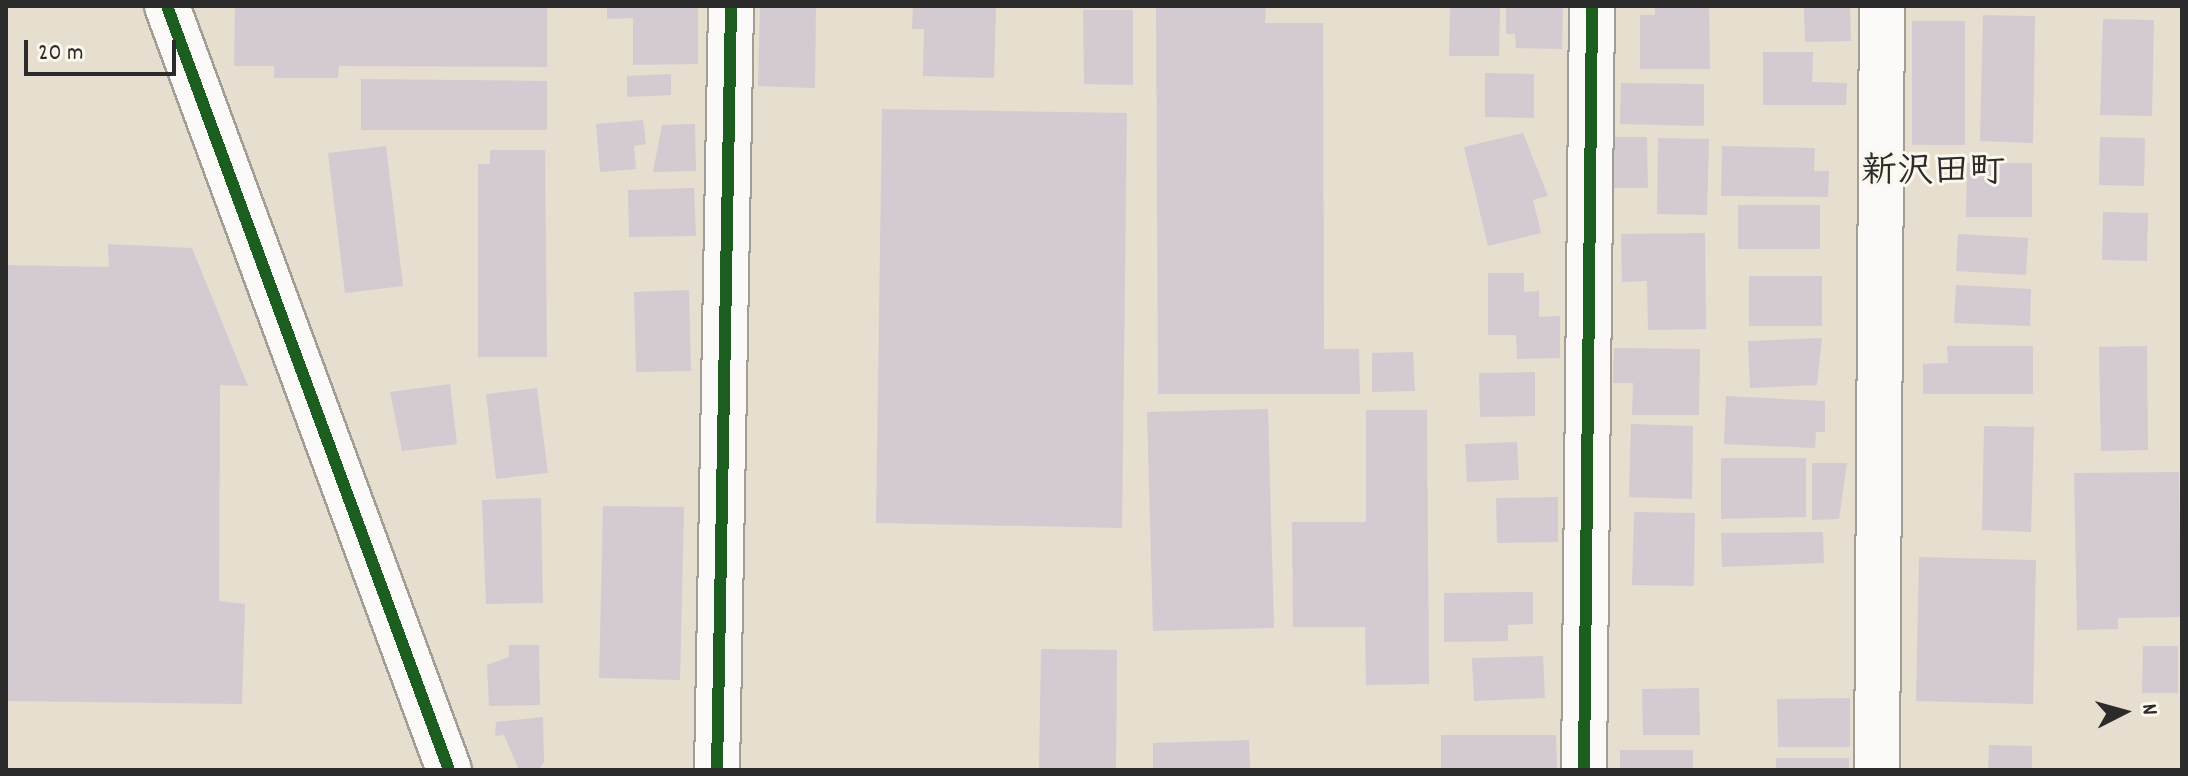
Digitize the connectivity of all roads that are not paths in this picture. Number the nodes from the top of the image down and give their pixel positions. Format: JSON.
{"nodes":[{"id":1,"x":167,"y":6,"type":"edge"},
{"id":2,"x":731,"y":6,"type":"edge"},
{"id":3,"x":1592,"y":6,"type":"edge"},
{"id":4,"x":1882,"y":6,"type":"edge"},
{"id":5,"x":449,"y":770,"type":"edge"},
{"id":6,"x":717,"y":770,"type":"edge"},
{"id":7,"x":1584,"y":770,"type":"edge"},
{"id":8,"x":1877,"y":770,"type":"edge"}],
"edges":[{"from":1,"to":5,"type":"street"},
{"from":2,"to":6,"type":"street"},
{"from":3,"to":7,"type":"street"},
{"from":4,"to":8,"type":"street"}]}
